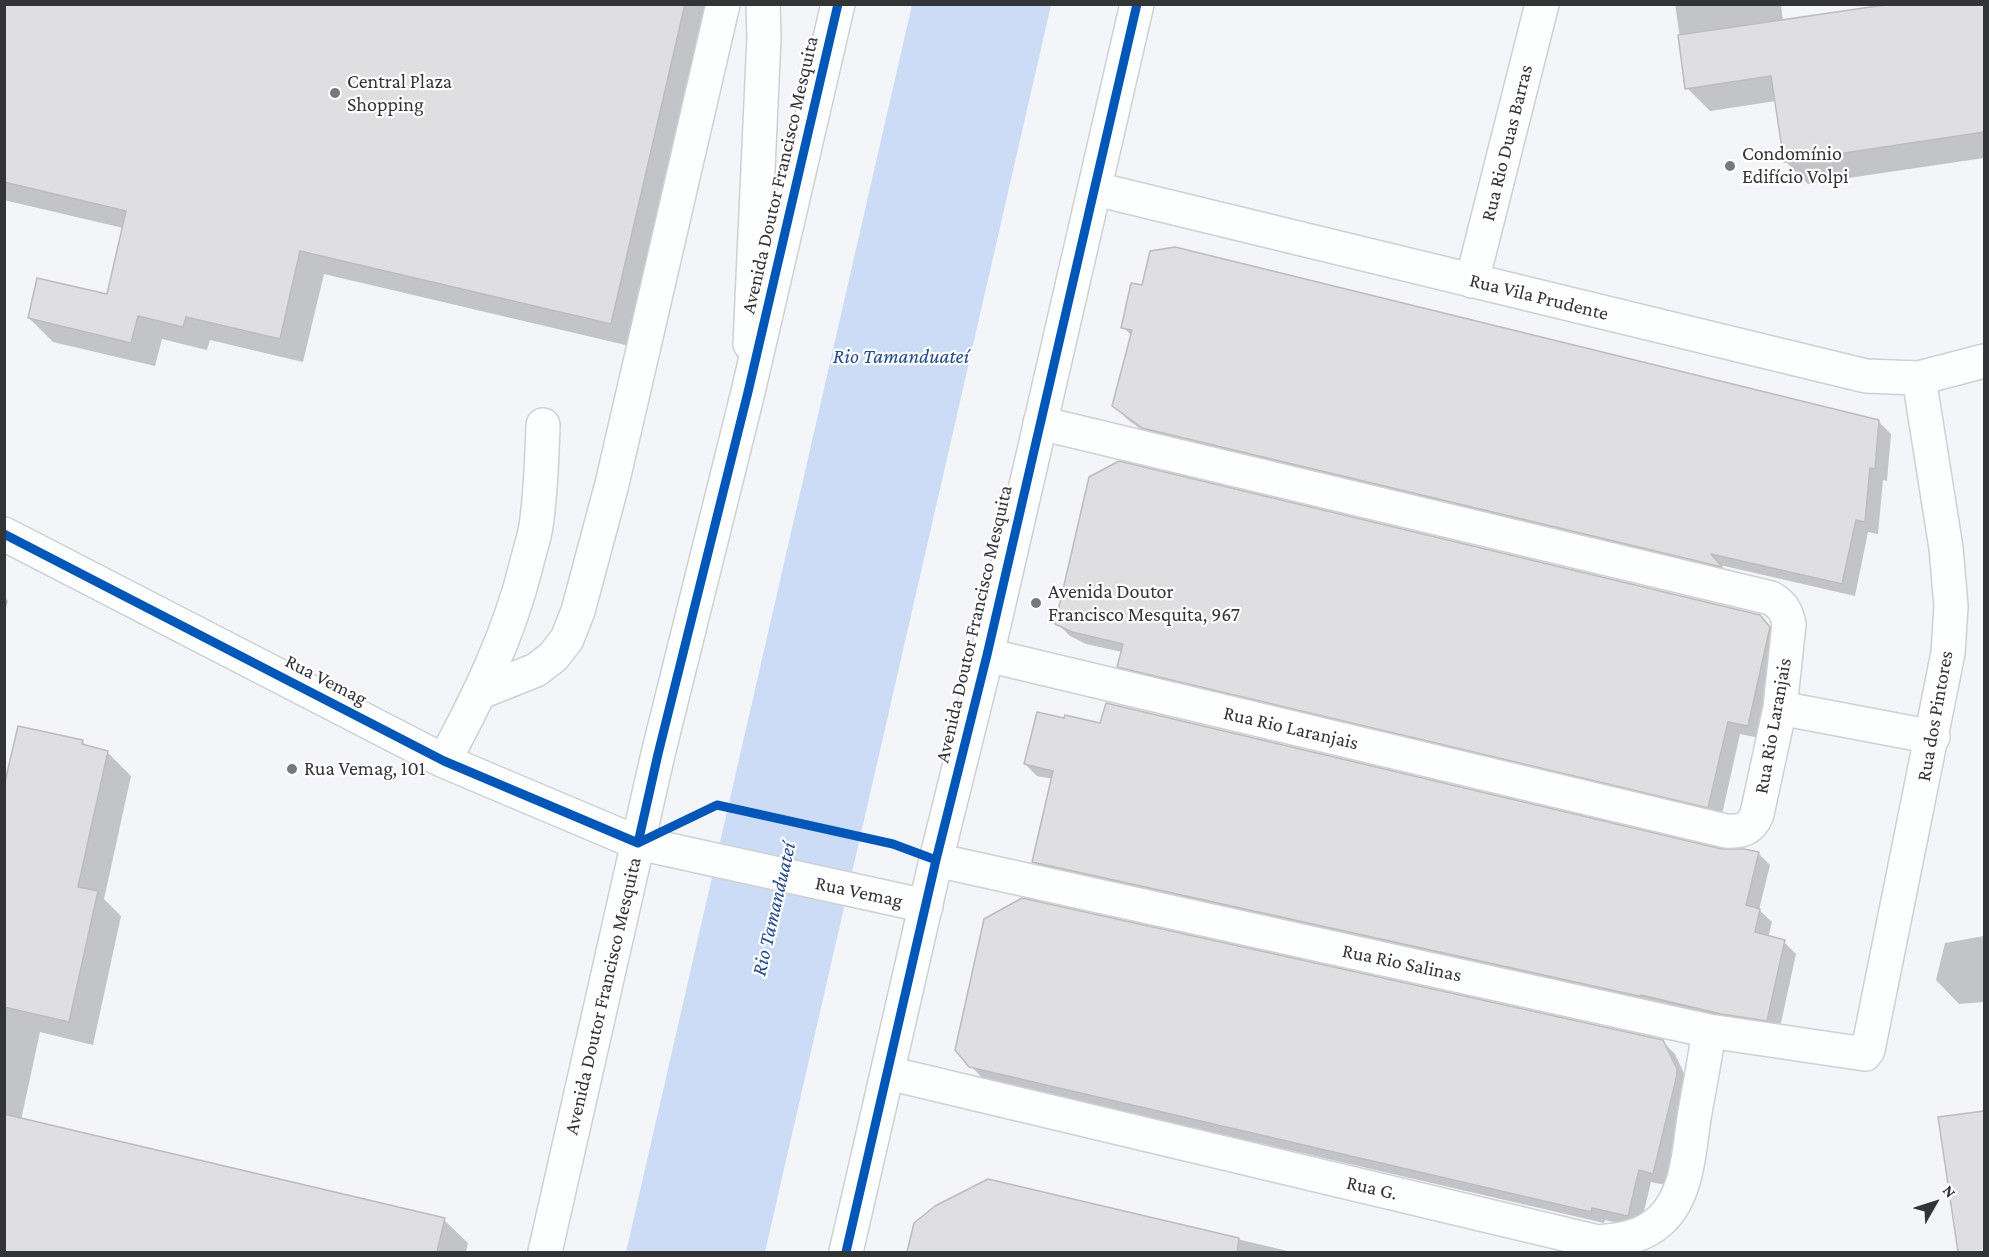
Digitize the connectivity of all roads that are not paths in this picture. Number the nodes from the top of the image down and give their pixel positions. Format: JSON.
{"nodes":[{"id":1,"x":723,"y":4,"type":"edge"},
{"id":2,"x":763,"y":4,"type":"edge"},
{"id":3,"x":838,"y":4,"type":"edge"},
{"id":4,"x":1137,"y":4,"type":"edge"},
{"id":5,"x":1542,"y":4,"type":"edge"},
{"id":6,"x":1096,"y":189,"type":"junction"},
{"id":7,"x":1472,"y":281,"type":"junction"},
{"id":8,"x":1984,"y":361,"type":"edge"},
{"id":9,"x":1919,"y":378,"type":"junction"},
{"id":10,"x":748,"y":392,"type":"junction"},
{"id":11,"x":1040,"y":423,"type":"junction"},
{"id":12,"x":543,"y":424,"type":"dead end"},
{"id":13,"x":4,"y":534,"type":"edge"},
{"id":14,"x":987,"y":655,"type":"junction"},
{"id":15,"x":481,"y":692,"type":"junction"},
{"id":16,"x":1780,"y":708,"type":"junction"},
{"id":17,"x":1933,"y":737,"type":"junction"},
{"id":18,"x":444,"y":761,"type":"junction"},
{"id":19,"x":638,"y":843,"type":"junction"},
{"id":20,"x":936,"y":860,"type":"junction"},
{"id":21,"x":926,"y":906,"type":"junction"},
{"id":22,"x":1709,"y":1031,"type":"junction"},
{"id":23,"x":1868,"y":1050,"type":"joint"},
{"id":24,"x":888,"y":1073,"type":"junction"},
{"id":25,"x":545,"y":1252,"type":"edge"},
{"id":26,"x":846,"y":1252,"type":"edge"}],
"edges":[{"from":1,"to":15,"type":"main road"},
{"from":2,"to":10,"type":"main road"},
{"from":3,"to":10,"type":"main road","name":"Avenida Doutor Francisco Mesquita"},
{"from":4,"to":6,"type":"main road","name":"Avenida Doutor Francisco Mesquita"},
{"from":5,"to":7,"type":"main road","name":"Rua Rio Duas Barras"},
{"from":6,"to":7,"type":"main road","name":"Rua Vila Prudente"},
{"from":6,"to":11,"type":"main road","name":"Avenida Doutor Francisco Mesquita"},
{"from":7,"to":9,"type":"main road","name":"Rua Vila Prudente"},
{"from":8,"to":9,"type":"main road","name":"Rua Vila Prudente"},
{"from":9,"to":17,"type":"main road","name":"Rua dos Pintores"},
{"from":10,"to":19,"type":"main road","name":"Avenida Doutor Francisco Mesquita"},
{"from":11,"to":14,"type":"main road","name":"Avenida Doutor Francisco Mesquita"},
{"from":11,"to":16,"type":"main road","name":"Rua Rio Laranjais"},
{"from":12,"to":15,"type":"main road"},
{"from":13,"to":18,"type":"main road","name":"Rua Vemag"},
{"from":14,"to":16,"type":"main road","name":"Rua Rio Laranjais"},
{"from":14,"to":20,"type":"main road","name":"Avenida Doutor Francisco Mesquita"},
{"from":15,"to":18,"type":"main road"},
{"from":16,"to":17,"type":"main road"},
{"from":17,"to":23,"type":"main road","name":"Rua dos Pintores"},
{"from":18,"to":19,"type":"main road","name":"Rua Vemag"},
{"from":19,"to":21,"type":"main road","name":"Rua Vemag"},
{"from":19,"to":25,"type":"main road","name":"Avenida Doutor Francisco Mesquita"},
{"from":20,"to":21,"type":"main road","name":"Avenida Doutor Francisco Mesquita"},
{"from":20,"to":22,"type":"main road","name":"Rua Rio Salinas"},
{"from":21,"to":24,"type":"main road","name":"Avenida Doutor Francisco Mesquita"},
{"from":22,"to":23,"type":"main road","name":"Rua Rio Salinas"},
{"from":22,"to":24,"type":"main road","name":"Rua G."},
{"from":24,"to":26,"type":"main road","name":"Avenida Doutor Francisco Mesquita"}]}
